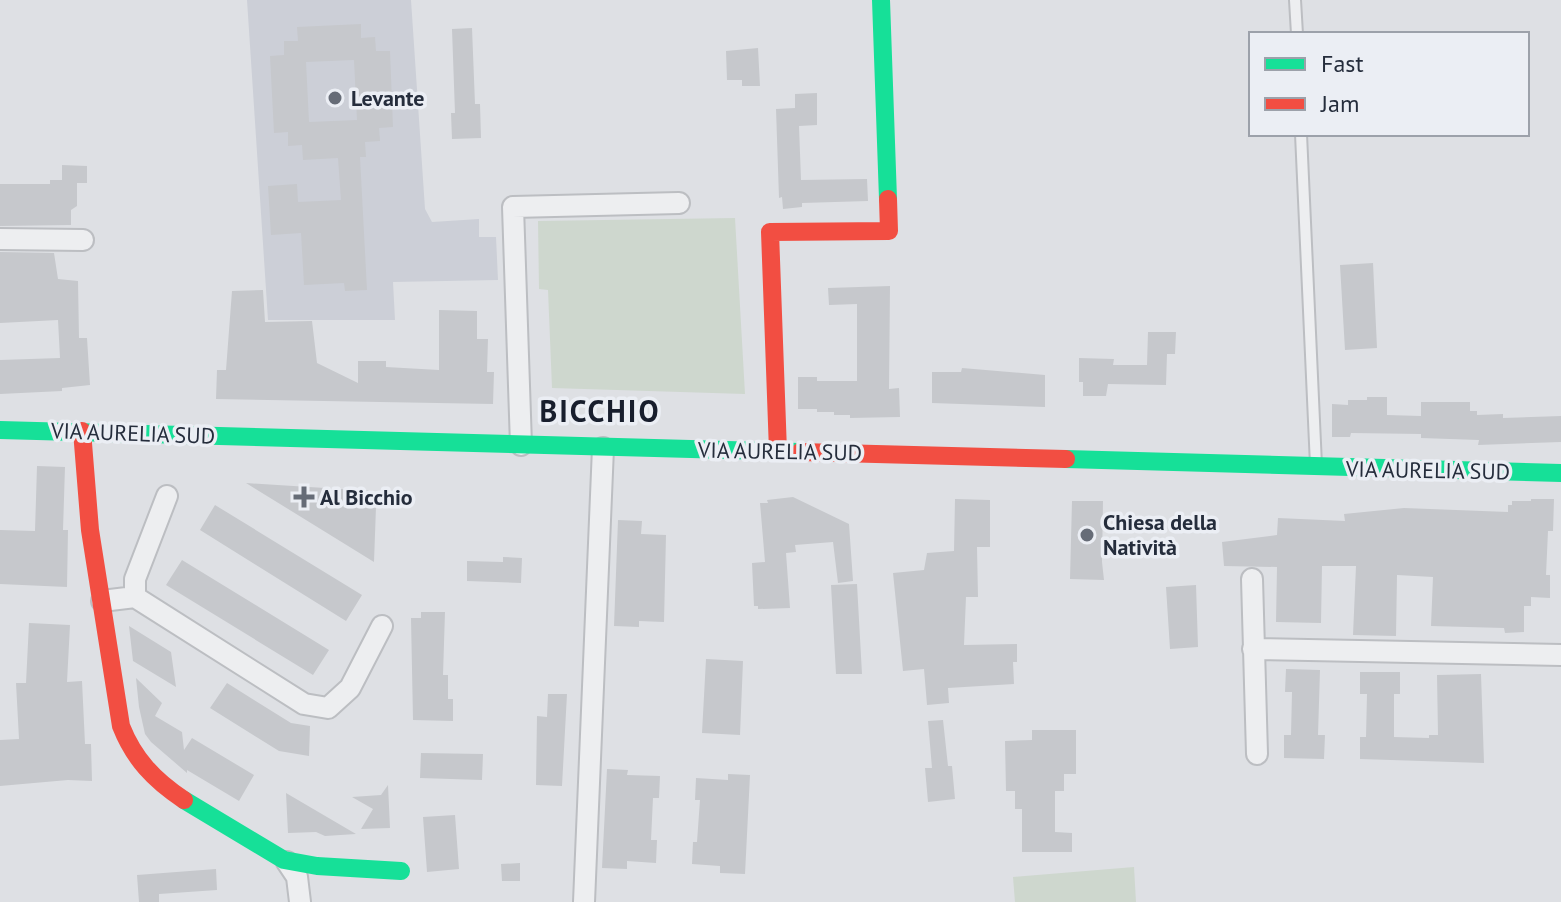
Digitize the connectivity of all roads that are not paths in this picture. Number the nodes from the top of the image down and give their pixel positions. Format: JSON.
{"nodes":[{"id":1,"x":881,"y":0,"type":"edge"},
{"id":2,"x":1295,"y":0,"type":"edge"},
{"id":3,"x":1297,"y":32,"type":"edge"},
{"id":4,"x":1301,"y":136,"type":"edge"},
{"id":5,"x":679,"y":203,"type":"dead end"},
{"id":6,"x":0,"y":239,"type":"edge"},
{"id":7,"x":83,"y":240,"type":"dead end"},
{"id":8,"x":0,"y":430,"type":"edge"},
{"id":9,"x":82,"y":431,"type":"junction"},
{"id":10,"x":521,"y":445,"type":"junction"},
{"id":11,"x":603,"y":448,"type":"junction"},
{"id":12,"x":778,"y":451,"type":"junction"},
{"id":13,"x":1317,"y":467,"type":"junction"},
{"id":14,"x":1561,"y":473,"type":"edge"},
{"id":15,"x":167,"y":496,"type":"dead end"},
{"id":16,"x":1252,"y":579,"type":"dead end"},
{"id":17,"x":135,"y":597,"type":"junction"},
{"id":18,"x":102,"y":601,"type":"junction"},
{"id":19,"x":382,"y":626,"type":"dead end"},
{"id":20,"x":1253,"y":649,"type":"junction"},
{"id":21,"x":1561,"y":655,"type":"edge"},
{"id":22,"x":1257,"y":754,"type":"dead end"},
{"id":23,"x":287,"y":862,"type":"junction"},
{"id":24,"x":401,"y":871,"type":"dead end"},
{"id":25,"x":300,"y":902,"type":"edge"},
{"id":26,"x":584,"y":902,"type":"edge"}],
"edges":[{"from":1,"to":12,"type":"main road"},
{"from":2,"to":3,"type":"lane"},
{"from":4,"to":13,"type":"lane"},
{"from":5,"to":10,"type":"street"},
{"from":6,"to":7,"type":"street"},
{"from":8,"to":9,"type":"main road","name":"VIA AURELIA SUD"},
{"from":9,"to":10,"type":"main road","name":"VIA AURELIA SUD"},
{"from":9,"to":18,"type":"main road"},
{"from":10,"to":11,"type":"main road","name":"VIA AURELIA SUD"},
{"from":11,"to":12,"type":"main road","name":"VIA AURELIA SUD"},
{"from":11,"to":26,"type":"street"},
{"from":12,"to":13,"type":"main road","name":"VIA AURELIA SUD"},
{"from":13,"to":14,"type":"main road","name":"VIA AURELIA SUD"},
{"from":15,"to":17,"type":"street"},
{"from":16,"to":20,"type":"street"},
{"from":17,"to":18,"type":"street"},
{"from":17,"to":19,"type":"street"},
{"from":18,"to":23,"type":"main road"},
{"from":20,"to":21,"type":"street"},
{"from":20,"to":22,"type":"street"},
{"from":23,"to":24,"type":"main road"},
{"from":23,"to":25,"type":"street"}]}
